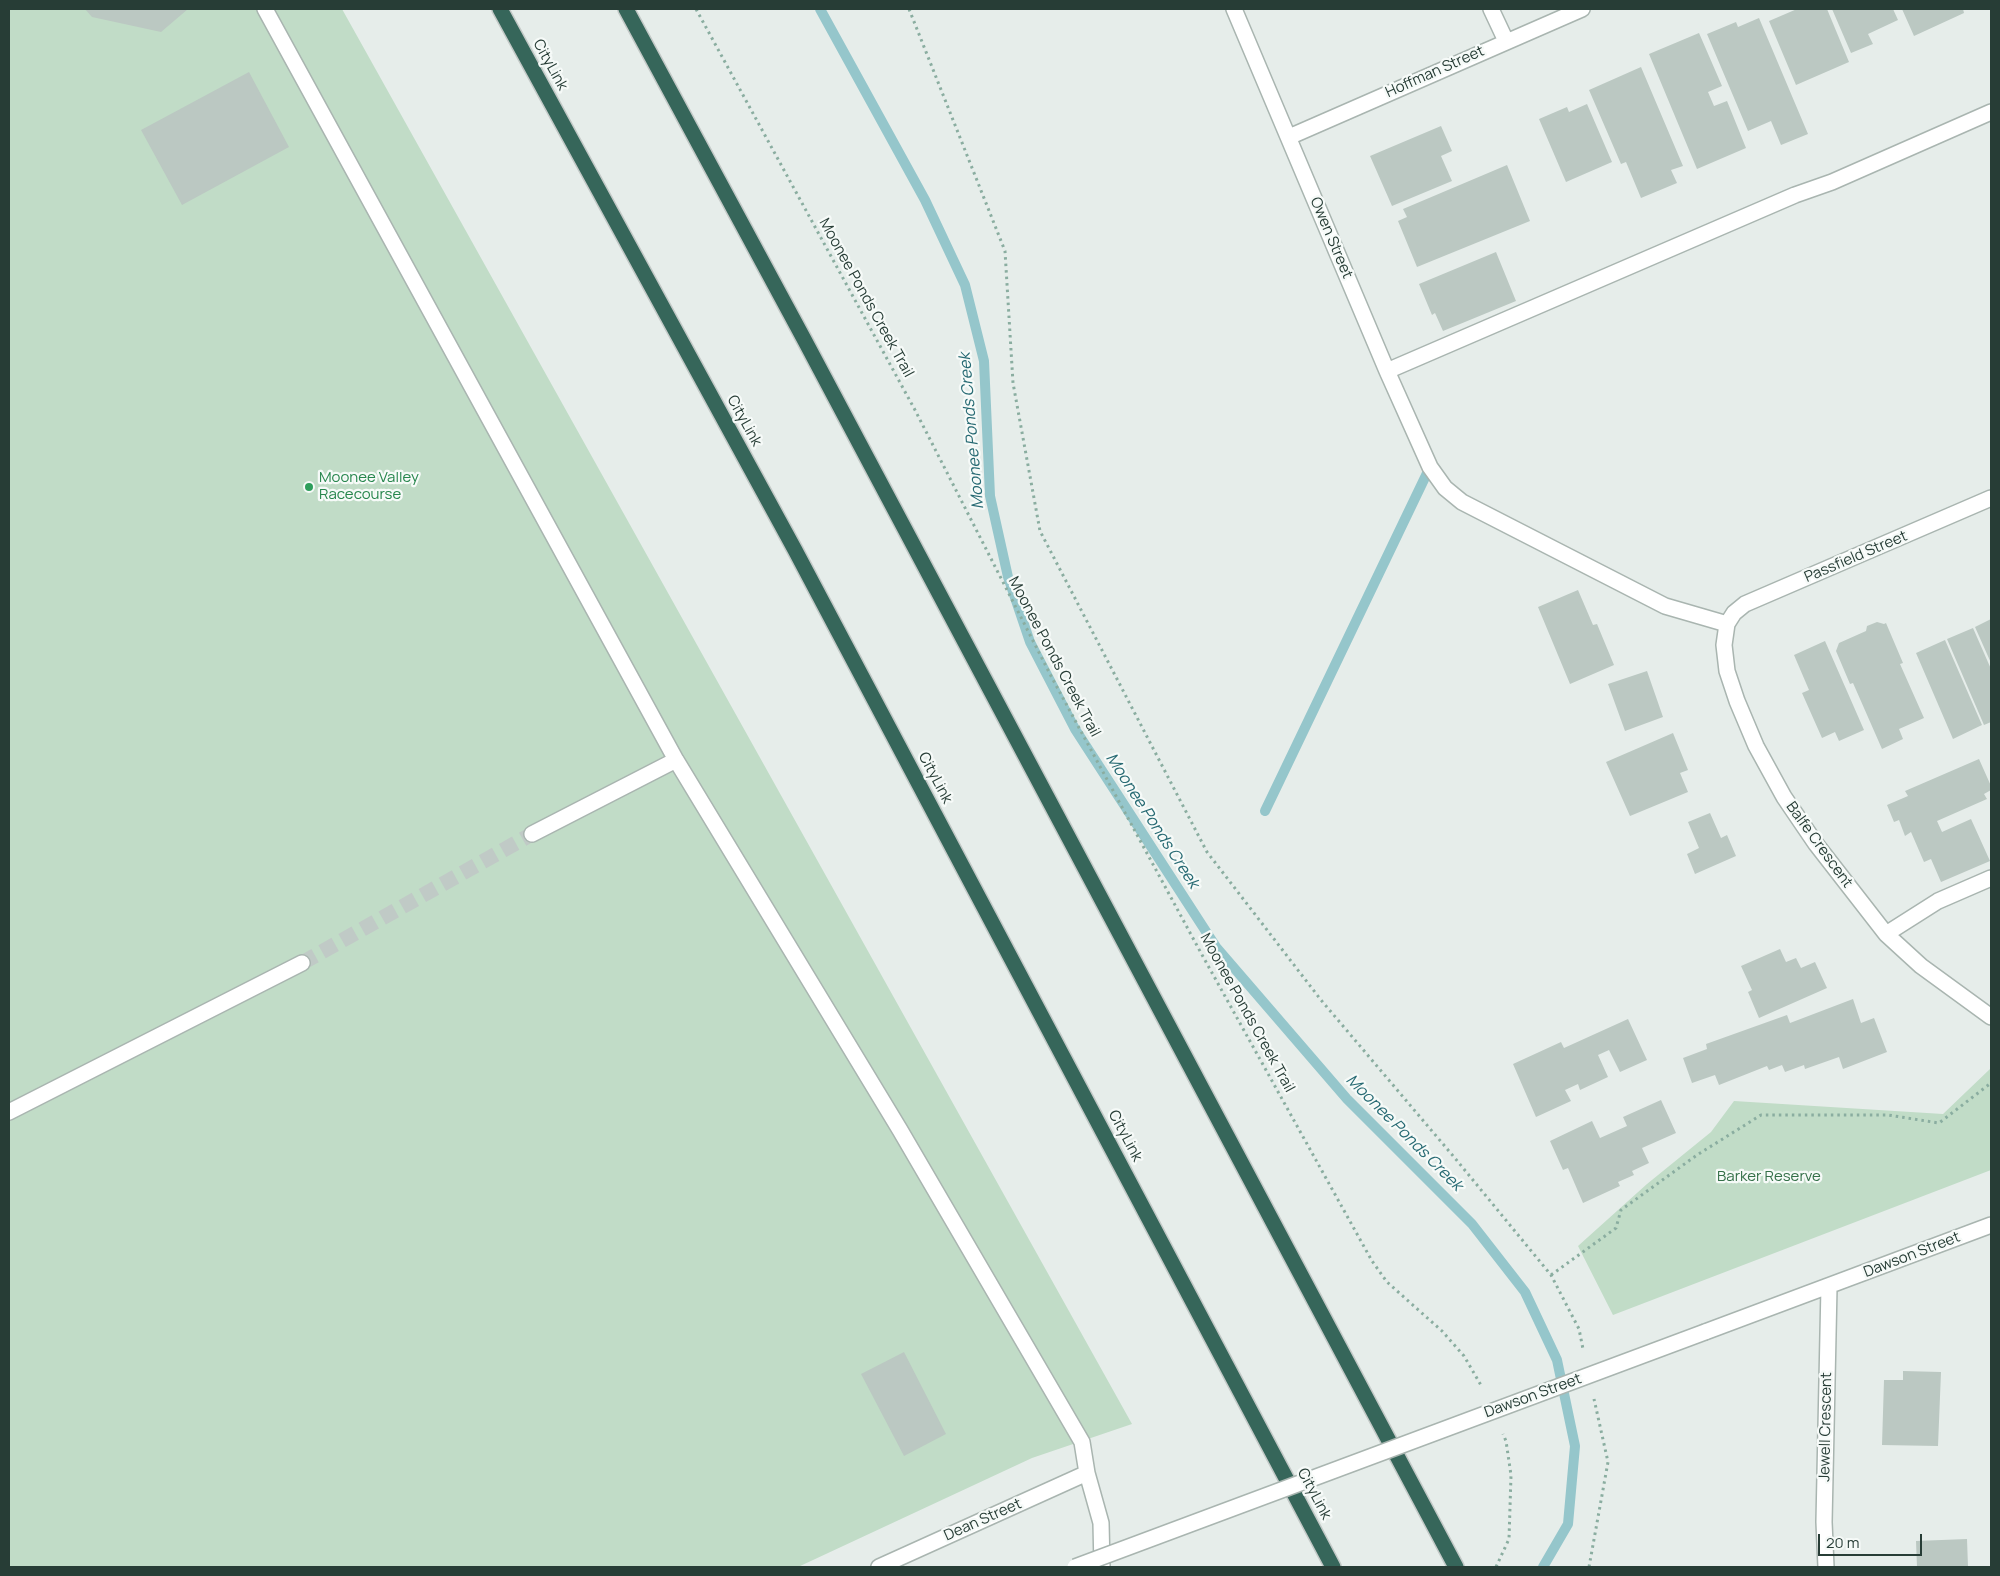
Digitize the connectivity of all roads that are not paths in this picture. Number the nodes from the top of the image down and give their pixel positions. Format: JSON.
{"nodes":[{"id":1,"x":265,"y":9,"type":"edge"},
{"id":2,"x":500,"y":9,"type":"edge"},
{"id":3,"x":626,"y":9,"type":"edge"},
{"id":4,"x":1234,"y":9,"type":"edge"},
{"id":5,"x":1491,"y":9,"type":"edge"},
{"id":6,"x":1582,"y":9,"type":"edge"},
{"id":7,"x":1506,"y":42,"type":"junction"},
{"id":8,"x":1991,"y":112,"type":"edge"},
{"id":9,"x":1289,"y":137,"type":"junction"},
{"id":10,"x":1387,"y":371,"type":"junction"},
{"id":11,"x":1991,"y":498,"type":"edge"},
{"id":12,"x":1727,"y":624,"type":"junction"},
{"id":13,"x":676,"y":760,"type":"junction"},
{"id":14,"x":532,"y":834,"type":"tunnel mouth"},
{"id":15,"x":1991,"y":878,"type":"edge"},
{"id":16,"x":1886,"y":934,"type":"junction"},
{"id":17,"x":302,"y":963,"type":"tunnel mouth"},
{"id":18,"x":1991,"y":1017,"type":"edge"},
{"id":19,"x":9,"y":1112,"type":"edge"},
{"id":20,"x":1991,"y":1225,"type":"edge"},
{"id":21,"x":1828,"y":1287,"type":"junction"},
{"id":22,"x":1087,"y":1473,"type":"junction"},
{"id":23,"x":879,"y":1567,"type":"edge"},
{"id":24,"x":1075,"y":1567,"type":"edge"},
{"id":25,"x":1102,"y":1567,"type":"edge"},
{"id":26,"x":1333,"y":1567,"type":"edge"},
{"id":27,"x":1456,"y":1567,"type":"edge"},
{"id":28,"x":1826,"y":1567,"type":"edge"}],
"edges":[{"from":1,"to":13,"type":"street"},
{"from":2,"to":26,"type":"highway","name":"CityLink"},
{"from":3,"to":27,"type":"highway"},
{"from":4,"to":9,"type":"street","name":"Owen Street"},
{"from":5,"to":7,"type":"street"},
{"from":6,"to":7,"type":"street","name":"Hoffman Street"},
{"from":7,"to":9,"type":"street","name":"Hoffman Street"},
{"from":8,"to":10,"type":"street"},
{"from":9,"to":10,"type":"street","name":"Owen Street"},
{"from":10,"to":12,"type":"street","name":"Owen Street"},
{"from":11,"to":12,"type":"street","name":"Passfield Street"},
{"from":12,"to":16,"type":"street","name":"Balfe Crescent"},
{"from":13,"to":14,"type":"street"},
{"from":13,"to":22,"type":"street"},
{"from":15,"to":16,"type":"street"},
{"from":16,"to":18,"type":"street","name":"Balfe Crescent"},
{"from":17,"to":19,"type":"street"},
{"from":20,"to":21,"type":"street","name":"Dawson Street"},
{"from":21,"to":24,"type":"street","name":"Dawson Street","bridge":true},
{"from":21,"to":28,"type":"street","name":"Jewell Crescent"},
{"from":22,"to":23,"type":"street","name":"Dean Street"},
{"from":22,"to":25,"type":"street"}]}
